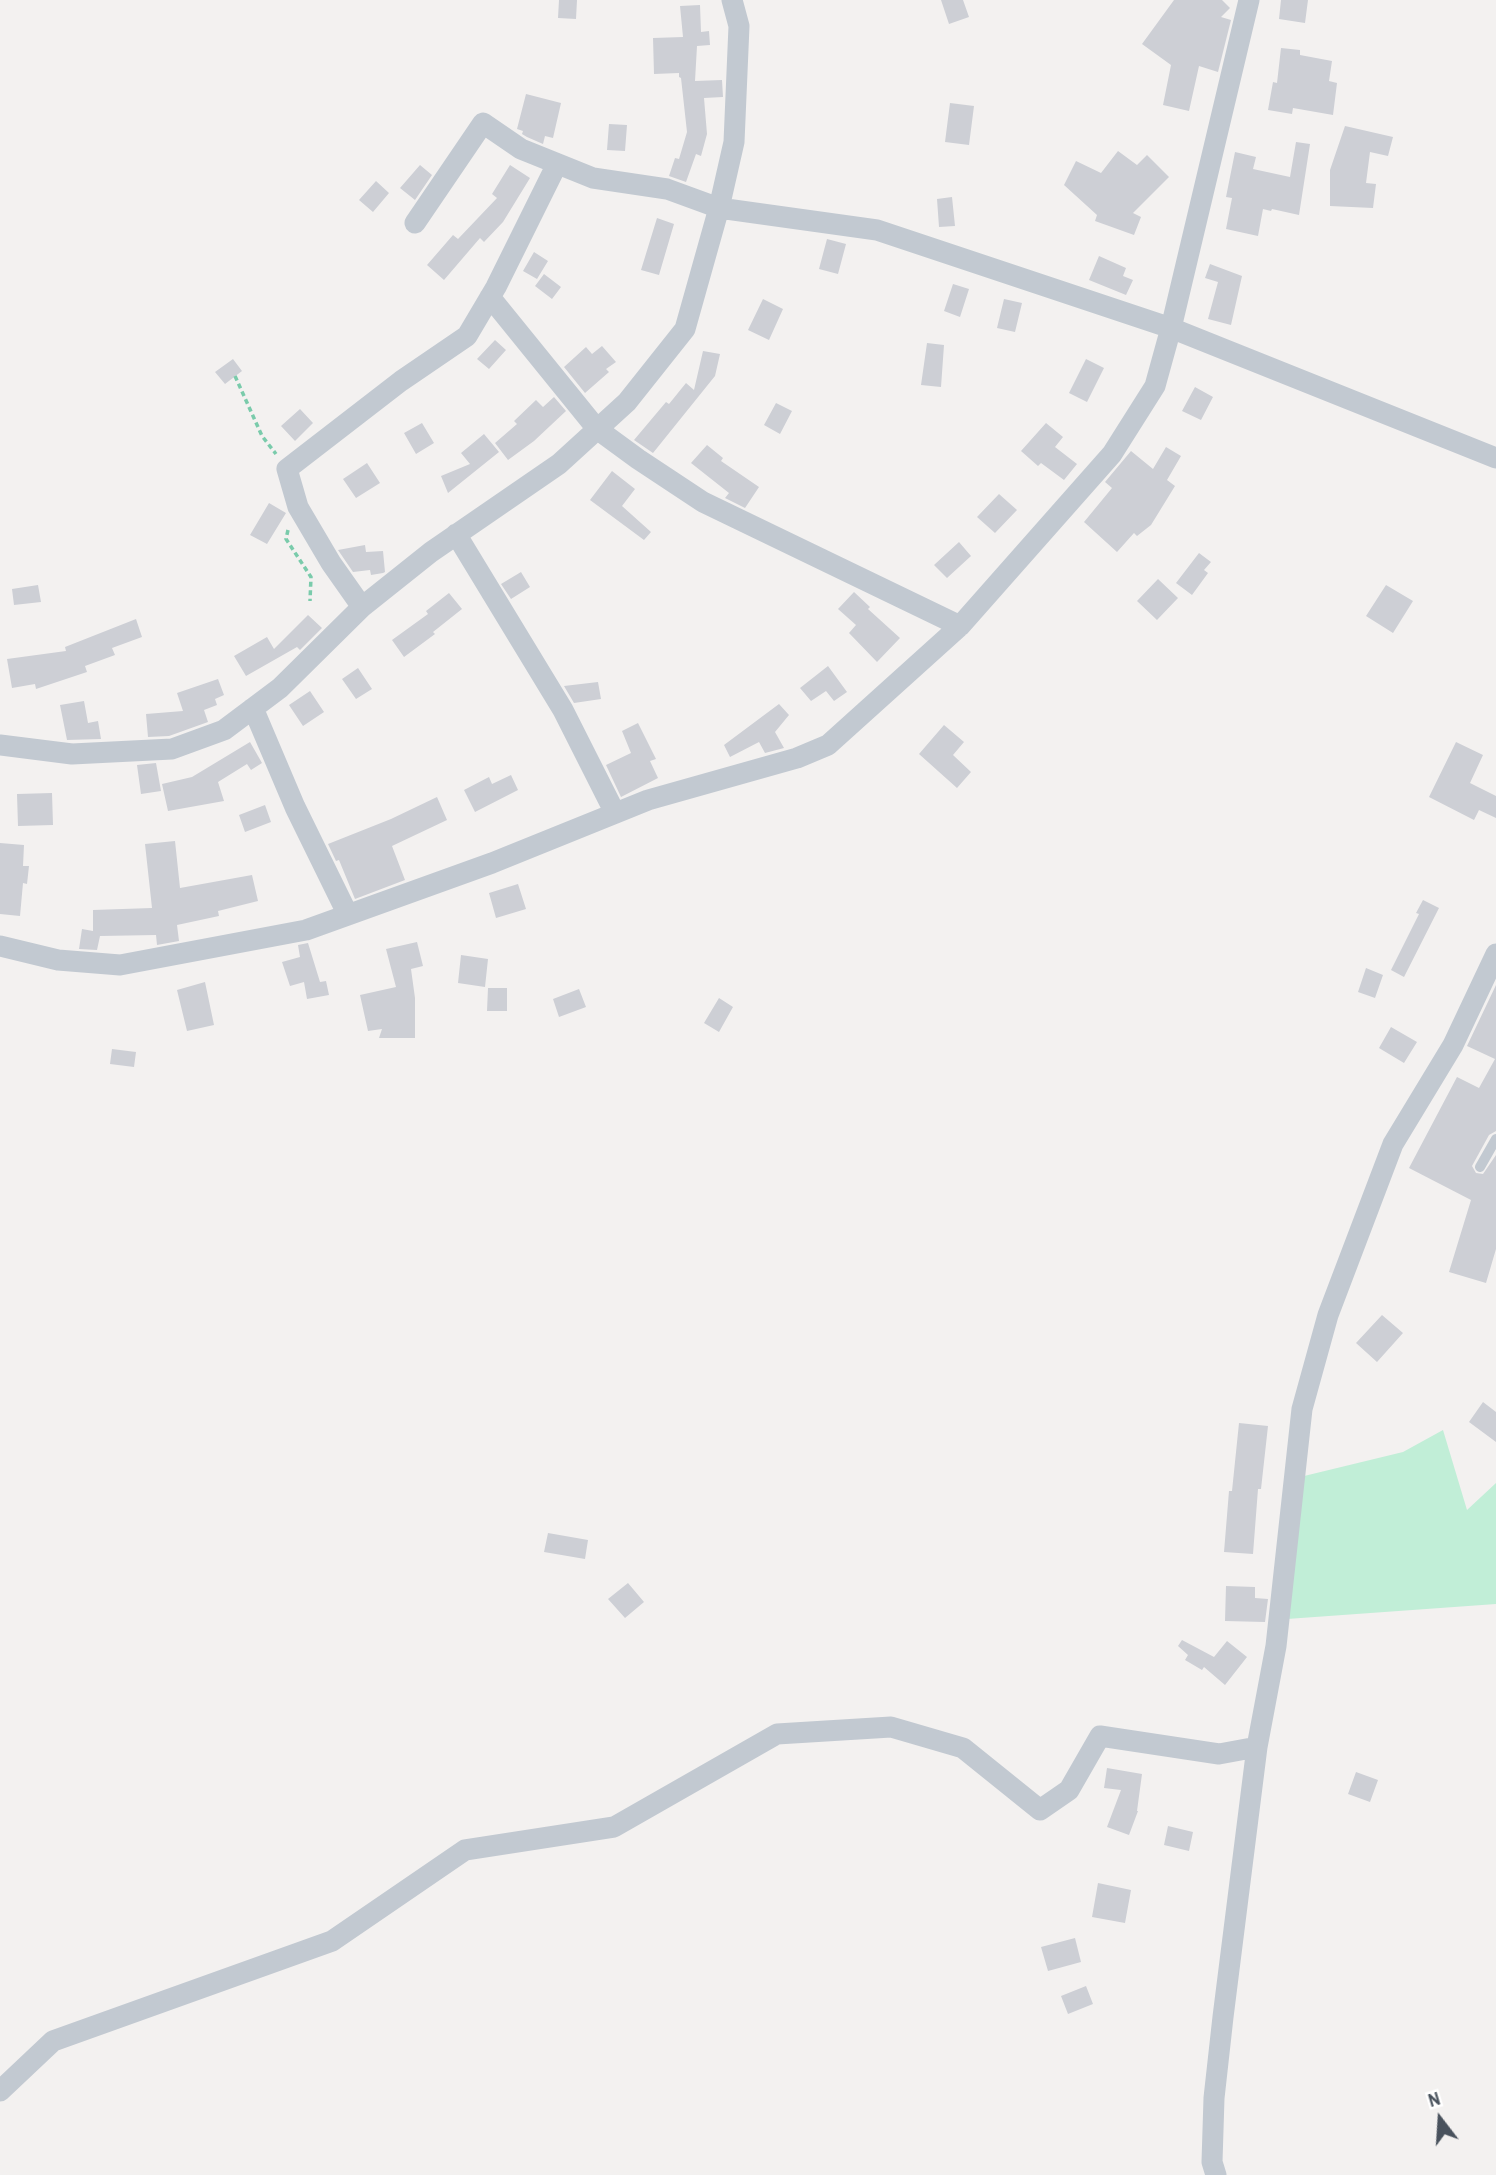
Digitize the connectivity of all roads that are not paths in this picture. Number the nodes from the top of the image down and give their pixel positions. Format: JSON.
{"nodes":[{"id":1,"x":732,"y":0,"type":"edge"},
{"id":2,"x":1250,"y":0,"type":"edge"},
{"id":3,"x":557,"y":164,"type":"junction"},
{"id":4,"x":719,"y":208,"type":"junction"},
{"id":5,"x":415,"y":223,"type":"dead end"},
{"id":6,"x":490,"y":297,"type":"junction"},
{"id":7,"x":1171,"y":328,"type":"junction"},
{"id":8,"x":597,"y":429,"type":"junction"},
{"id":9,"x":1496,"y":458,"type":"edge"},
{"id":10,"x":456,"y":534,"type":"junction"},
{"id":11,"x":362,"y":607,"type":"junction"},
{"id":12,"x":960,"y":626,"type":"junction"},
{"id":13,"x":253,"y":708,"type":"junction"},
{"id":14,"x":0,"y":745,"type":"edge"},
{"id":15,"x":615,"y":813,"type":"junction"},
{"id":16,"x":348,"y":915,"type":"junction"},
{"id":17,"x":0,"y":946,"type":"edge"},
{"id":18,"x":1496,"y":954,"type":"edge"},
{"id":19,"x":1496,"y":1139,"type":"edge"},
{"id":20,"x":1480,"y":1167,"type":"dead end"},
{"id":21,"x":1257,"y":1746,"type":"junction"},
{"id":22,"x":0,"y":2091,"type":"edge"},
{"id":23,"x":1216,"y":2175,"type":"edge"}],
"edges":[{"from":1,"to":4,"type":"street"},
{"from":2,"to":7,"type":"street"},
{"from":3,"to":4,"type":"street"},
{"from":3,"to":5,"type":"street"},
{"from":3,"to":6,"type":"street"},
{"from":4,"to":7,"type":"street"},
{"from":4,"to":8,"type":"street"},
{"from":6,"to":8,"type":"street"},
{"from":6,"to":11,"type":"street"},
{"from":7,"to":9,"type":"street"},
{"from":7,"to":12,"type":"street"},
{"from":8,"to":10,"type":"street"},
{"from":8,"to":12,"type":"street"},
{"from":10,"to":11,"type":"street"},
{"from":10,"to":15,"type":"street"},
{"from":11,"to":13,"type":"street"},
{"from":12,"to":15,"type":"street"},
{"from":13,"to":14,"type":"street"},
{"from":13,"to":16,"type":"street"},
{"from":15,"to":16,"type":"street"},
{"from":16,"to":17,"type":"street"},
{"from":18,"to":21,"type":"street"},
{"from":19,"to":20,"type":"lane"},
{"from":21,"to":22,"type":"street"},
{"from":21,"to":23,"type":"street"}]}
